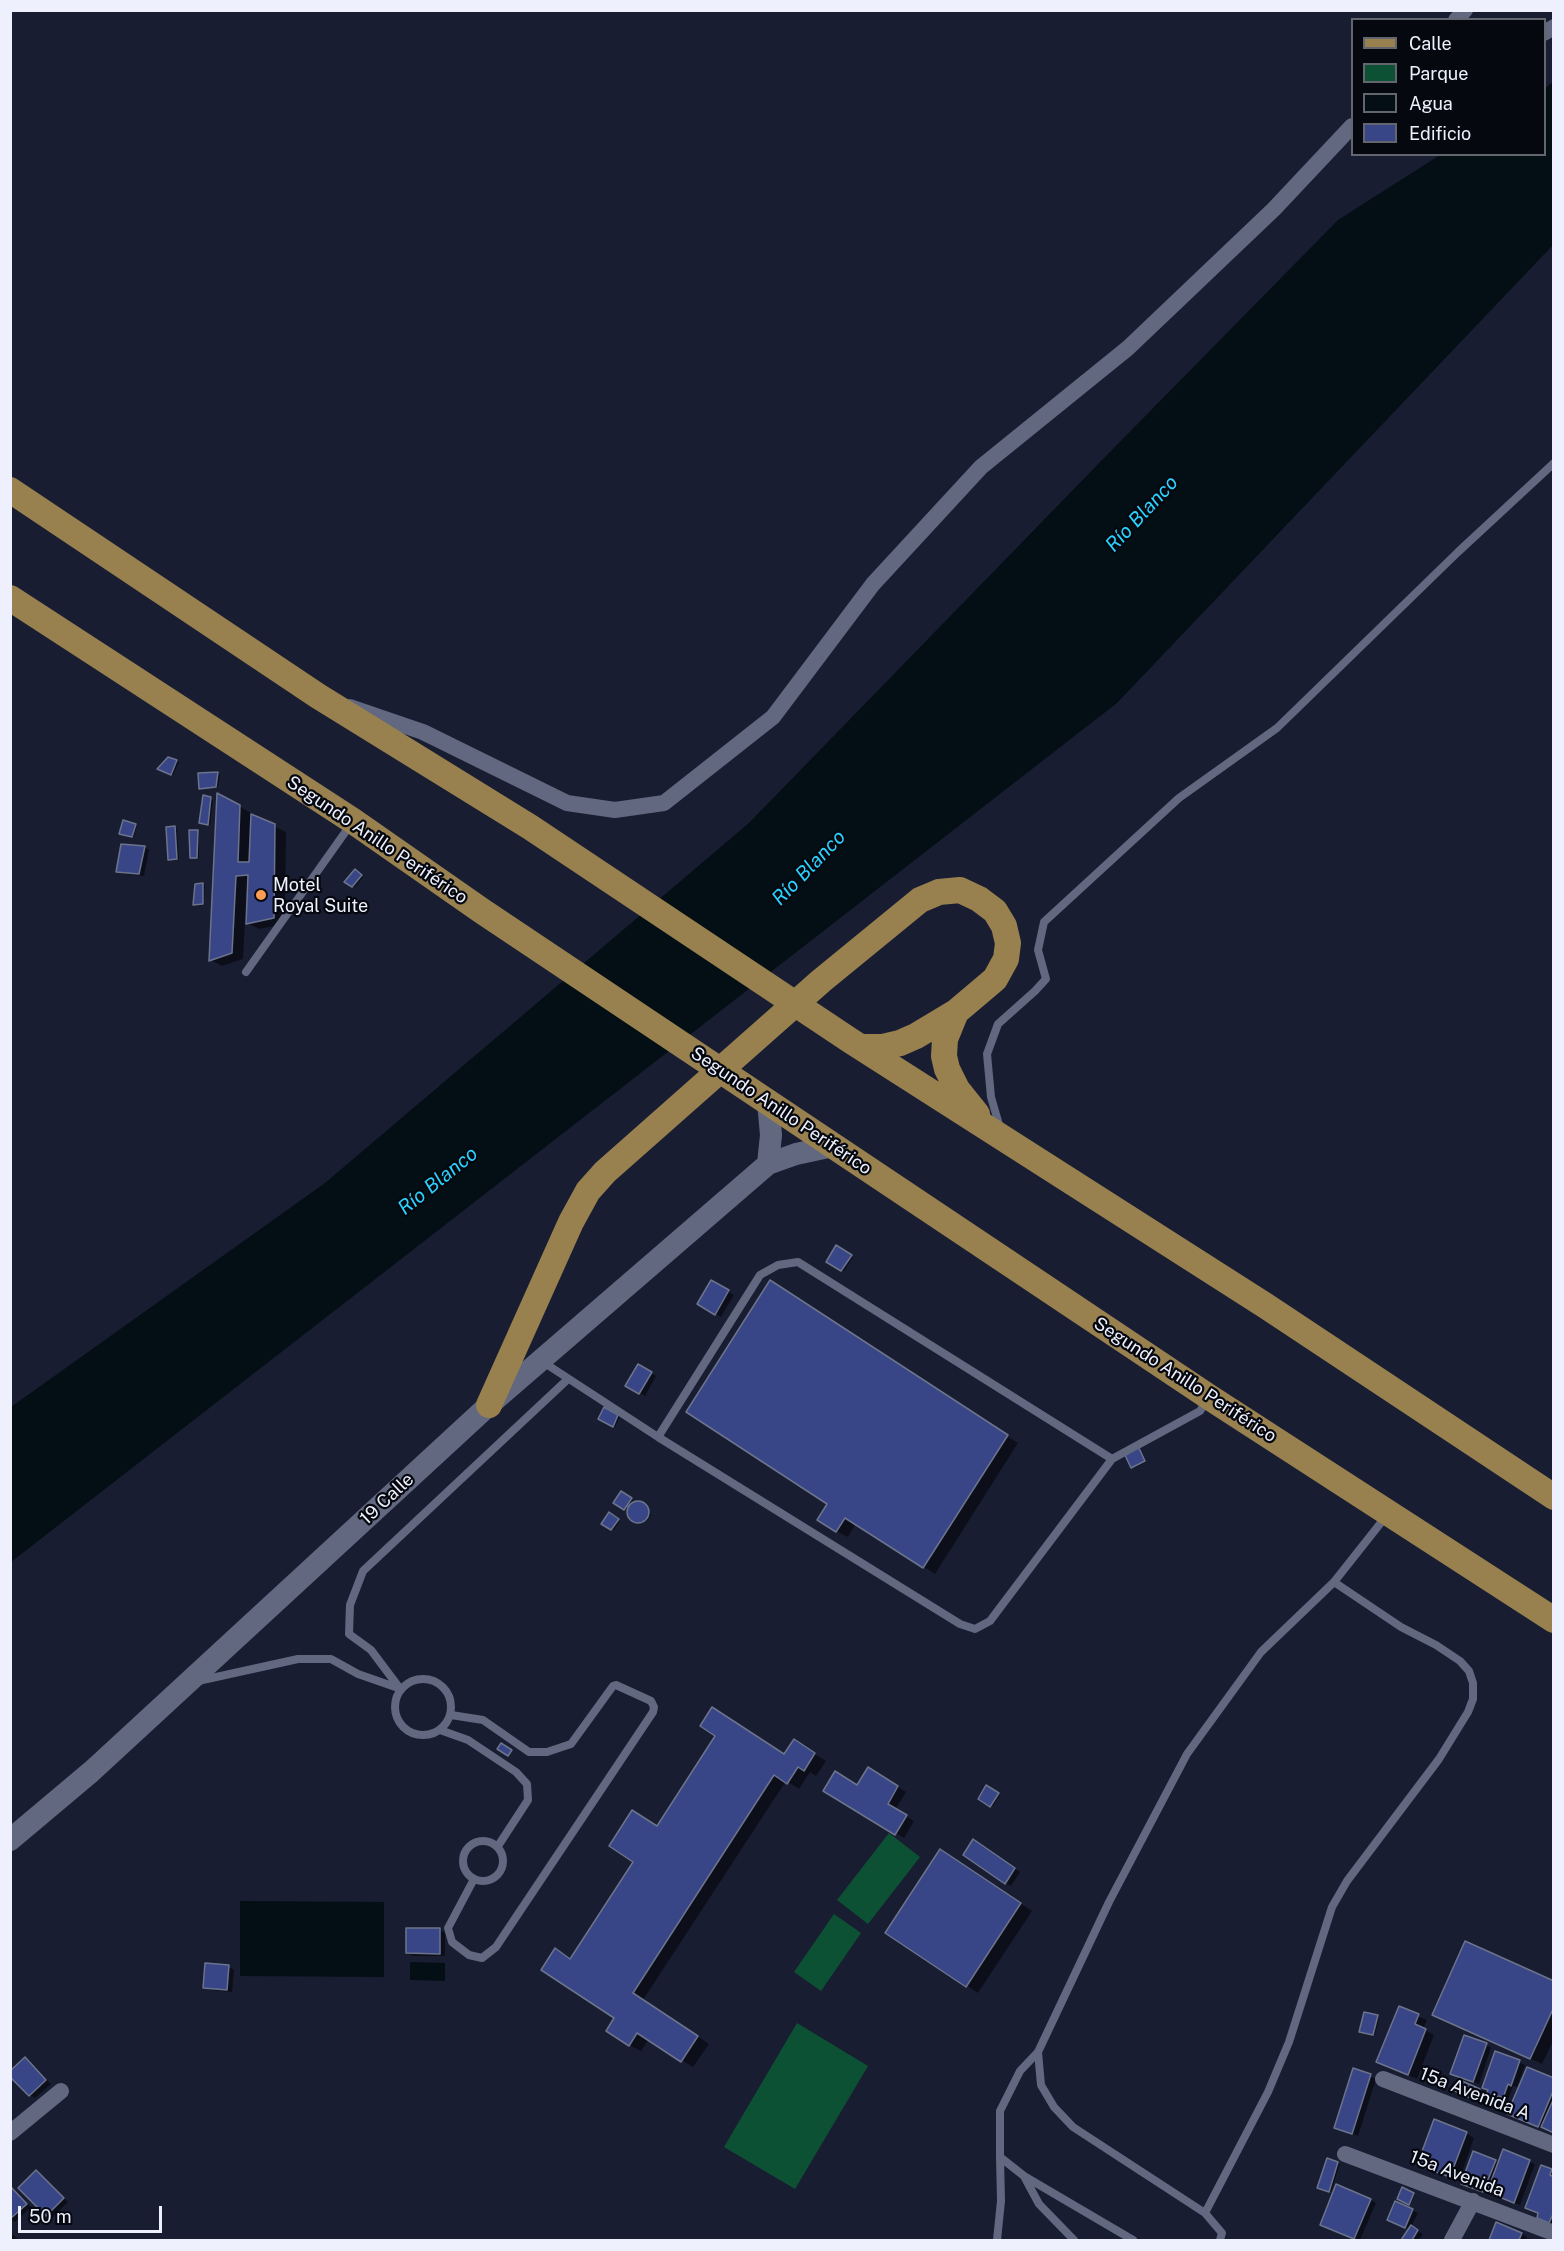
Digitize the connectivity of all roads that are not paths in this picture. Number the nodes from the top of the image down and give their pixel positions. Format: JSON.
{"nodes":[{"id":1,"x":1351,"y":128,"type":"edge"},
{"id":2,"x":1351,"y":136,"type":"edge"},
{"id":3,"x":1335,"y":144,"type":"junction"},
{"id":4,"x":1554,"y":463,"type":"edge"},
{"id":5,"x":10,"y":490,"type":"edge"},
{"id":6,"x":10,"y":598,"type":"edge"},
{"id":7,"x":318,"y":696,"type":"junction"},
{"id":8,"x":353,"y":821,"type":"junction"},
{"id":9,"x":246,"y":972,"type":"dead end"},
{"id":10,"x":956,"y":1012,"type":"junction"},
{"id":11,"x":856,"y":1044,"type":"junction"},
{"id":12,"x":762,"y":1098,"type":"junction"},
{"id":13,"x":996,"y":1134,"type":"junction"},
{"id":14,"x":833,"y":1146,"type":"junction"},
{"id":15,"x":768,"y":1164,"type":"junction"},
{"id":16,"x":540,"y":1361,"type":"junction"},
{"id":17,"x":568,"y":1379,"type":"junction"},
{"id":18,"x":1209,"y":1397,"type":"junction"},
{"id":19,"x":489,"y":1405,"type":"junction"},
{"id":20,"x":658,"y":1437,"type":"junction"},
{"id":21,"x":1112,"y":1459,"type":"junction"},
{"id":22,"x":1554,"y":1497,"type":"edge"},
{"id":23,"x":1389,"y":1512,"type":"junction"},
{"id":24,"x":1334,"y":1582,"type":"junction"},
{"id":25,"x":1554,"y":1620,"type":"edge"},
{"id":26,"x":186,"y":1684,"type":"junction"},
{"id":27,"x":401,"y":1690,"type":"junction"},
{"id":28,"x":451,"y":1714,"type":"junction"},
{"id":29,"x":440,"y":1730,"type":"junction"},
{"id":30,"x":10,"y":1840,"type":"edge"},
{"id":31,"x":498,"y":1846,"type":"junction"},
{"id":32,"x":474,"y":1879,"type":"junction"},
{"id":33,"x":1038,"y":2052,"type":"junction"},
{"id":34,"x":1383,"y":2079,"type":"dead end"},
{"id":35,"x":61,"y":2091,"type":"dead end"},
{"id":36,"x":10,"y":2133,"type":"edge"},
{"id":37,"x":1554,"y":2145,"type":"edge"},
{"id":38,"x":1345,"y":2154,"type":"dead end"},
{"id":39,"x":1000,"y":2157,"type":"junction"},
{"id":40,"x":1024,"y":2176,"type":"junction"},
{"id":41,"x":1473,"y":2201,"type":"junction"},
{"id":42,"x":1205,"y":2213,"type":"junction"},
{"id":43,"x":1554,"y":2233,"type":"edge"},
{"id":44,"x":997,"y":2241,"type":"edge"},
{"id":45,"x":1074,"y":2241,"type":"edge"},
{"id":46,"x":1133,"y":2241,"type":"edge"},
{"id":47,"x":1220,"y":2241,"type":"edge"},
{"id":48,"x":1452,"y":2241,"type":"edge"}],
"edges":[{"from":1,"to":3,"type":"street"},
{"from":2,"to":3,"type":"street"},
{"from":3,"to":7,"type":"street"},
{"from":4,"to":13,"type":"lane"},
{"from":5,"to":7,"type":"main road"},
{"from":6,"to":8,"type":"main road","name":"Segundo Anillo Periférico"},
{"from":7,"to":11,"type":"main road"},
{"from":8,"to":9,"type":"lane"},
{"from":8,"to":12,"type":"main road","name":"Segundo Anillo Periférico"},
{"from":10,"to":11,"type":"main road"},
{"from":10,"to":13,"type":"main road"},
{"from":10,"to":19,"type":"main road"},
{"from":11,"to":13,"type":"main road"},
{"from":12,"to":14,"type":"main road","name":"Segundo Anillo Periférico"},
{"from":12,"to":15,"type":"main road"},
{"from":13,"to":22,"type":"main road"},
{"from":14,"to":15,"type":"main road","name":"19 Calle"},
{"from":14,"to":18,"type":"main road","name":"Segundo Anillo Periférico"},
{"from":15,"to":16,"type":"main road","name":"19 Calle"},
{"from":16,"to":17,"type":"lane"},
{"from":16,"to":19,"type":"main road","name":"19 Calle"},
{"from":17,"to":20,"type":"lane"},
{"from":17,"to":27,"type":"lane"},
{"from":18,"to":21,"type":"lane"},
{"from":18,"to":23,"type":"main road","name":"Segundo Anillo Periférico"},
{"from":19,"to":26,"type":"main road","name":"19 Calle"},
{"from":20,"to":21,"type":"lane"},
{"from":20,"to":21,"type":"lane"},
{"from":23,"to":24,"type":"lane"},
{"from":23,"to":25,"type":"main road","name":"Segundo Anillo Periférico"},
{"from":24,"to":33,"type":"lane"},
{"from":24,"to":42,"type":"lane"},
{"from":26,"to":27,"type":"lane"},
{"from":26,"to":30,"type":"main road","name":"19 Calle"},
{"from":27,"to":28,"type":"lane"},
{"from":27,"to":29,"type":"lane"},
{"from":28,"to":29,"type":"lane"},
{"from":28,"to":32,"type":"lane"},
{"from":29,"to":31,"type":"lane"},
{"from":31,"to":32,"type":"lane"},
{"from":31,"to":32,"type":"lane"},
{"from":33,"to":39,"type":"lane"},
{"from":33,"to":42,"type":"lane"},
{"from":34,"to":37,"type":"street","name":"15a Avenida A"},
{"from":35,"to":36,"type":"street"},
{"from":38,"to":41,"type":"street","name":"15a Avenida"},
{"from":39,"to":40,"type":"lane"},
{"from":39,"to":44,"type":"lane"},
{"from":40,"to":45,"type":"lane"},
{"from":40,"to":46,"type":"lane"},
{"from":41,"to":43,"type":"street","name":"15a Avenida"},
{"from":41,"to":48,"type":"street"},
{"from":42,"to":47,"type":"lane"}]}
